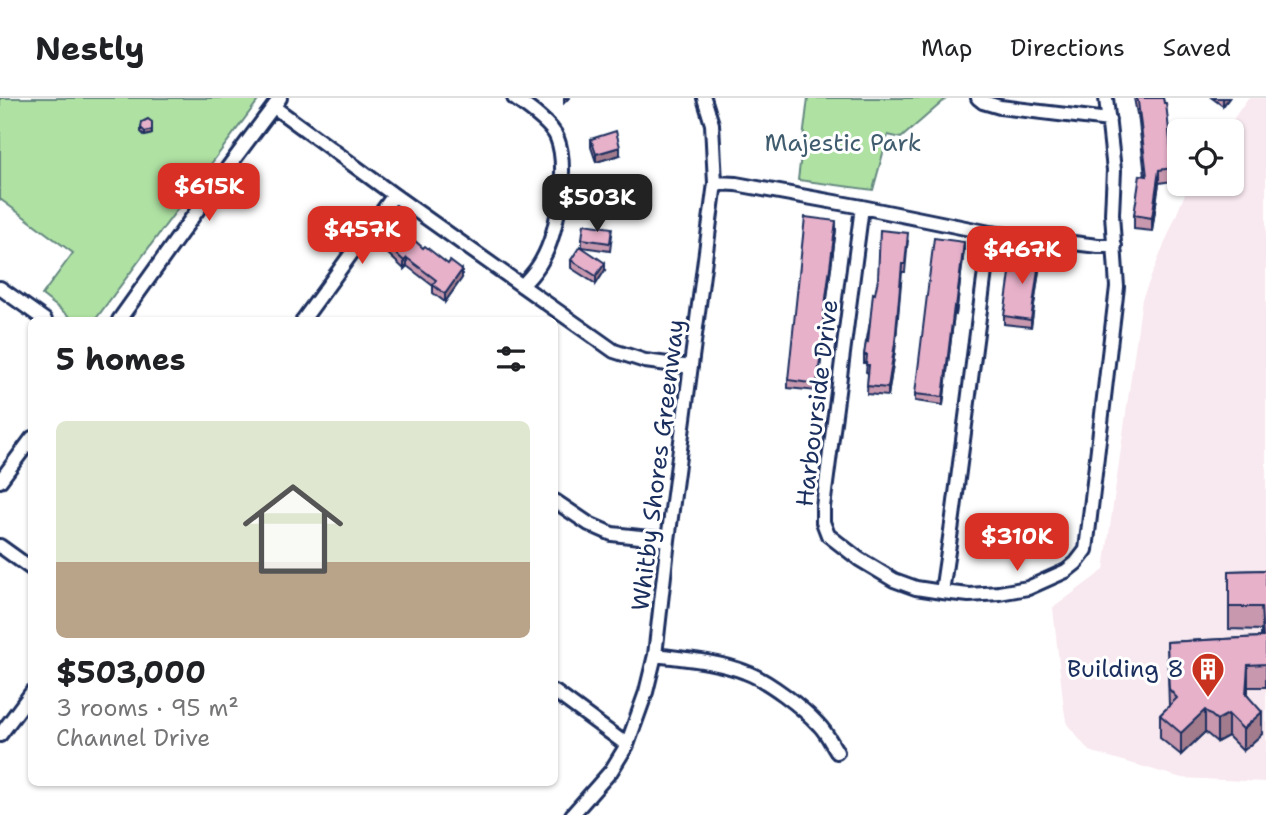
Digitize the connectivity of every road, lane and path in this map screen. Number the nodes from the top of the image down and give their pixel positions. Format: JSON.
{"nodes":[{"id":1,"x":514,"y":98,"type":"edge"},
{"id":2,"x":704,"y":98,"type":"edge"},
{"id":3,"x":978,"y":98,"type":"edge"},
{"id":4,"x":1107,"y":98,"type":"edge"},
{"id":5,"x":277,"y":102,"type":"edge"},
{"id":6,"x":1109,"y":120,"type":"junction"},
{"id":7,"x":715,"y":183,"type":"junction"},
{"id":8,"x":394,"y":195,"type":"junction"},
{"id":9,"x":862,"y":207,"type":"junction"},
{"id":10,"x":989,"y":233,"type":"junction"},
{"id":11,"x":1115,"y":246,"type":"junction"},
{"id":12,"x":522,"y":286,"type":"junction"},
{"id":13,"x":0,"y":288,"type":"edge"},
{"id":14,"x":41,"y":317,"type":"edge"},
{"id":15,"x":121,"y":317,"type":"edge"},
{"id":16,"x":306,"y":317,"type":"edge"},
{"id":17,"x":691,"y":367,"type":"junction"},
{"id":18,"x":28,"y":443,"type":"edge"},
{"id":19,"x":0,"y":481,"type":"edge"},
{"id":20,"x":558,"y":503,"type":"edge"},
{"id":21,"x":668,"y":540,"type":"junction"},
{"id":22,"x":0,"y":546,"type":"edge"},
{"id":23,"x":28,"y":566,"type":"edge"},
{"id":24,"x":942,"y":592,"type":"junction"},
{"id":25,"x":655,"y":656,"type":"junction"},
{"id":26,"x":558,"y":694,"type":"edge"},
{"id":27,"x":28,"y":697,"type":"edge"},
{"id":28,"x":0,"y":734,"type":"edge"},
{"id":29,"x":627,"y":745,"type":"junction"},
{"id":30,"x":837,"y":752,"type":"dead end"},
{"id":31,"x":572,"y":815,"type":"edge"}],
"edges":[{"from":1,"to":12,"type":"street"},
{"from":2,"to":7,"type":"street","name":"Whitby Shores Greenway"},
{"from":3,"to":6,"type":"street"},
{"from":4,"to":6,"type":"street","name":"Harbourside Drive"},
{"from":5,"to":8,"type":"street"},
{"from":5,"to":15,"type":"street"},
{"from":6,"to":11,"type":"street","name":"Harbourside Drive"},
{"from":7,"to":9,"type":"street"},
{"from":7,"to":17,"type":"street","name":"Whitby Shores Greenway"},
{"from":8,"to":12,"type":"street"},
{"from":8,"to":16,"type":"street"},
{"from":9,"to":10,"type":"street"},
{"from":9,"to":24,"type":"street","name":"Harbourside Drive"},
{"from":10,"to":11,"type":"street"},
{"from":10,"to":24,"type":"street"},
{"from":11,"to":24,"type":"street","name":"Harbourside Drive"},
{"from":12,"to":17,"type":"street"},
{"from":13,"to":14,"type":"street"},
{"from":17,"to":21,"type":"street","name":"Whitby Shores Greenway"},
{"from":18,"to":19,"type":"street"},
{"from":20,"to":21,"type":"street"},
{"from":21,"to":25,"type":"street","name":"Whitby Shores Greenway"},
{"from":22,"to":23,"type":"street"},
{"from":25,"to":29,"type":"street","name":"Whitby Shores Greenway"},
{"from":25,"to":30,"type":"street"},
{"from":26,"to":29,"type":"street"},
{"from":27,"to":28,"type":"street"},
{"from":29,"to":31,"type":"street","name":"Whitby Shores Greenway"}]}
